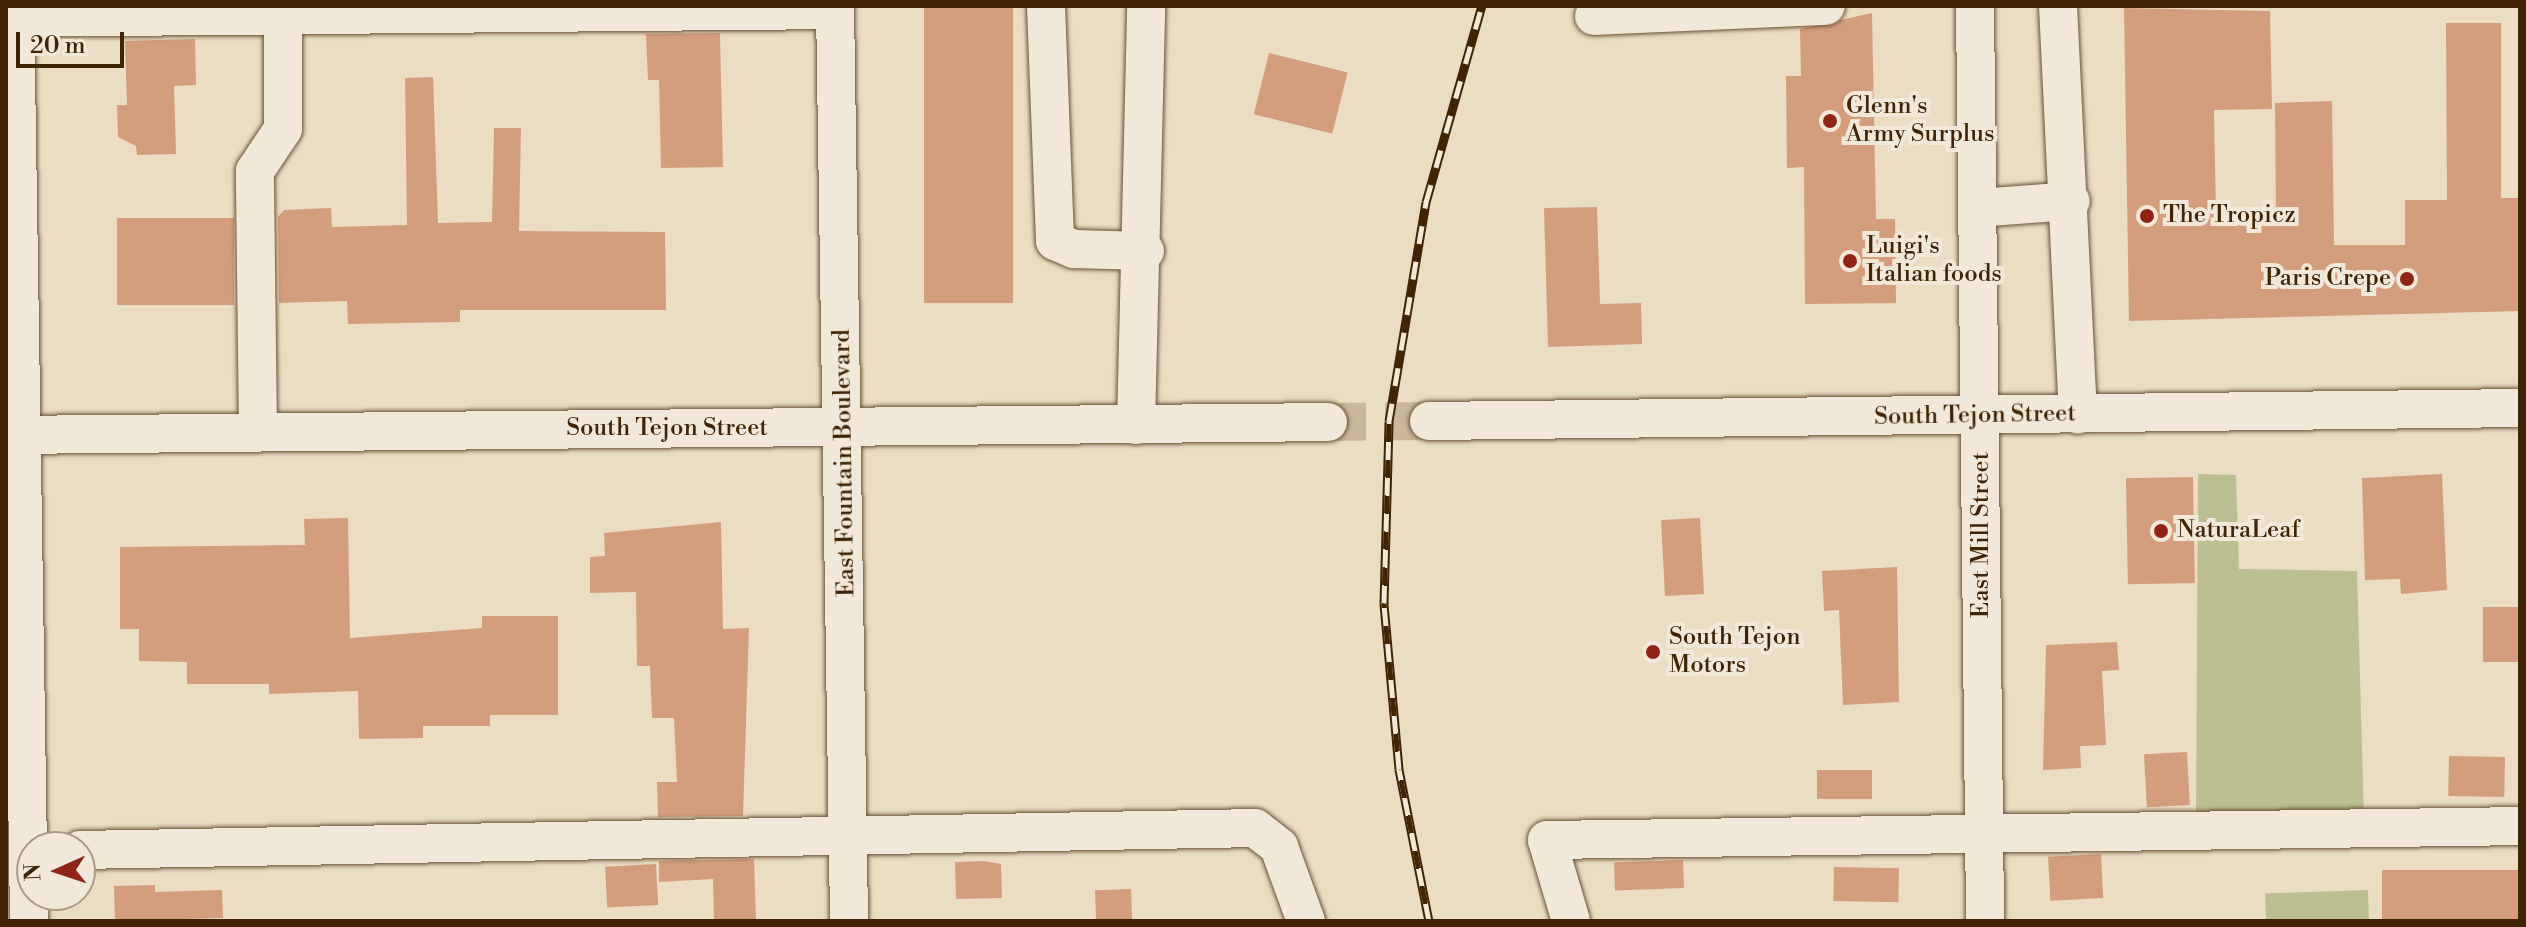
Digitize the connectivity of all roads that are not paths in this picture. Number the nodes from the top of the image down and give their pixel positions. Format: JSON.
{"nodes":[{"id":1,"x":1046,"y":6,"type":"edge"},
{"id":2,"x":1146,"y":6,"type":"edge"},
{"id":3,"x":1826,"y":6,"type":"edge"},
{"id":4,"x":1975,"y":6,"type":"edge"},
{"id":5,"x":2058,"y":6,"type":"edge"},
{"id":6,"x":835,"y":8,"type":"edge"},
{"id":7,"x":12,"y":14,"type":"edge"},
{"id":8,"x":283,"y":15,"type":"junction"},
{"id":9,"x":1594,"y":16,"type":"dead end"},
{"id":10,"x":2071,"y":201,"type":"junction"},
{"id":11,"x":1978,"y":208,"type":"junction"},
{"id":12,"x":1145,"y":251,"type":"junction"},
{"id":13,"x":2520,"y":408,"type":"edge"},
{"id":14,"x":2078,"y":415,"type":"junction"},
{"id":15,"x":1981,"y":417,"type":"junction"},
{"id":16,"x":1429,"y":421,"type":"tunnel mouth"},
{"id":17,"x":1328,"y":422,"type":"tunnel mouth"},
{"id":18,"x":1136,"y":425,"type":"junction"},
{"id":19,"x":846,"y":428,"type":"junction"},
{"id":20,"x":258,"y":432,"type":"junction"},
{"id":21,"x":16,"y":435,"type":"edge"},
{"id":22,"x":16,"y":682,"type":"edge"},
{"id":23,"x":2520,"y":826,"type":"edge"},
{"id":24,"x":1984,"y":830,"type":"junction"},
{"id":25,"x":21,"y":831,"type":"edge"},
{"id":26,"x":848,"y":837,"type":"junction"},
{"id":27,"x":96,"y":850,"type":"edge"},
{"id":28,"x":849,"y":921,"type":"edge"},
{"id":29,"x":1306,"y":921,"type":"edge"},
{"id":30,"x":1571,"y":921,"type":"edge"},
{"id":31,"x":1985,"y":921,"type":"edge"}],
"edges":[{"from":1,"to":12,"type":"street"},
{"from":2,"to":12,"type":"street"},
{"from":3,"to":9,"type":"street"},
{"from":4,"to":11,"type":"street","name":"East Mill Street"},
{"from":5,"to":10,"type":"street"},
{"from":6,"to":8,"type":"street"},
{"from":6,"to":19,"type":"street","name":"East Fountain Boulevard"},
{"from":7,"to":8,"type":"street"},
{"from":7,"to":21,"type":"street"},
{"from":8,"to":20,"type":"street"},
{"from":10,"to":11,"type":"street"},
{"from":10,"to":14,"type":"street"},
{"from":11,"to":15,"type":"street","name":"East Mill Street"},
{"from":12,"to":18,"type":"street"},
{"from":13,"to":14,"type":"street","name":"South Tejon Street"},
{"from":14,"to":15,"type":"street","name":"South Tejon Street"},
{"from":15,"to":16,"type":"street","name":"South Tejon Street"},
{"from":15,"to":24,"type":"street","name":"East Mill Street"},
{"from":17,"to":18,"type":"street","name":"South Tejon Street"},
{"from":18,"to":19,"type":"street","name":"South Tejon Street"},
{"from":19,"to":20,"type":"street","name":"South Tejon Street"},
{"from":19,"to":26,"type":"street","name":"East Fountain Boulevard"},
{"from":20,"to":21,"type":"street","name":"South Tejon Street"},
{"from":21,"to":22,"type":"street"},
{"from":22,"to":25,"type":"street"},
{"from":23,"to":24,"type":"street"},
{"from":24,"to":30,"type":"street"},
{"from":24,"to":31,"type":"street","name":"East Mill Street"},
{"from":26,"to":27,"type":"street"},
{"from":26,"to":28,"type":"street","name":"East Fountain Boulevard"},
{"from":26,"to":29,"type":"street"}]}
